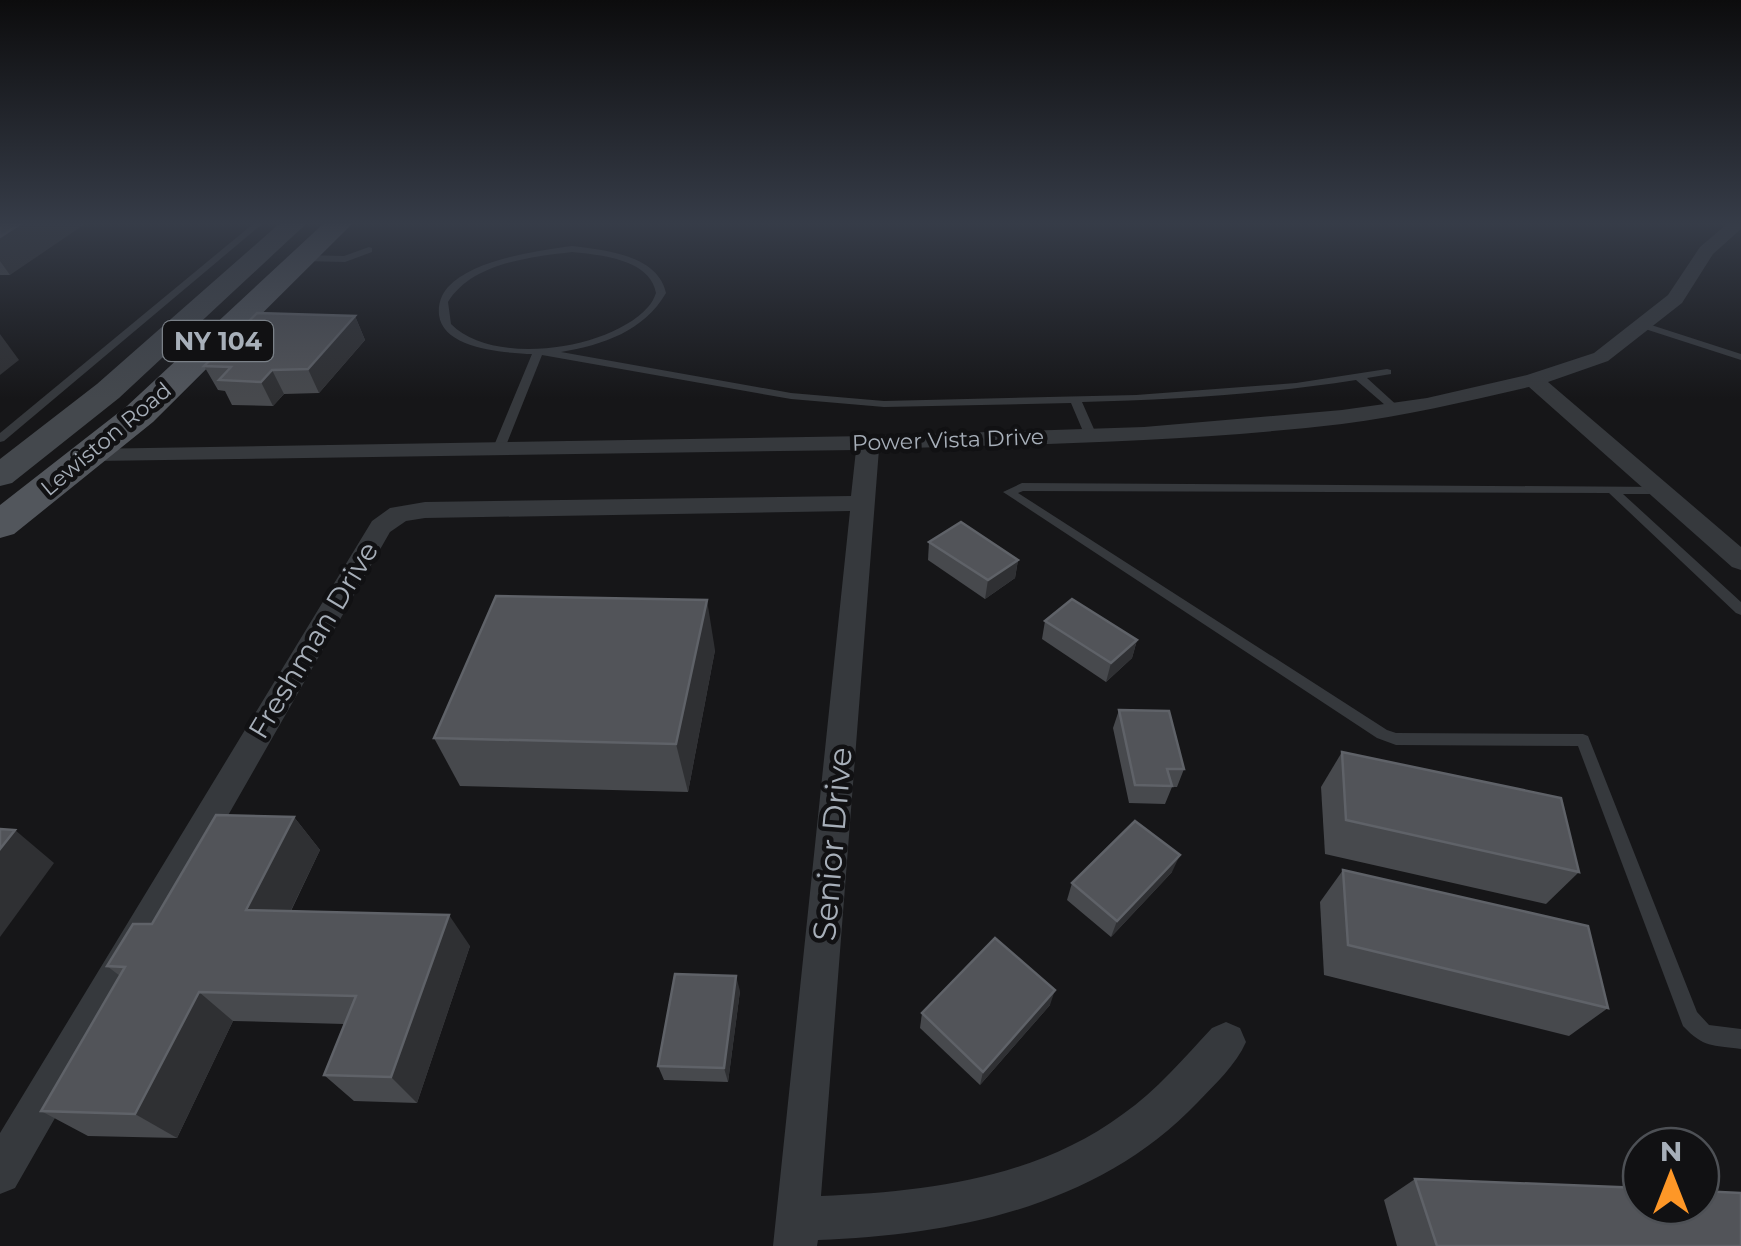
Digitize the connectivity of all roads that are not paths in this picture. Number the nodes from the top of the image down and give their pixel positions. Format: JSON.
{"nodes":[{"id":1,"x":189,"y":282,"type":"edge"},
{"id":2,"x":229,"y":282,"type":"edge"},
{"id":3,"x":278,"y":282,"type":"edge"},
{"id":4,"x":462,"y":282,"type":"edge"},
{"id":5,"x":658,"y":282,"type":"edge"},
{"id":6,"x":1687,"y":282,"type":"edge"},
{"id":7,"x":1645,"y":326,"type":"junction"},
{"id":8,"x":538,"y":351,"type":"junction"},
{"id":9,"x":1741,"y":357,"type":"edge"},
{"id":10,"x":1387,"y":372,"type":"dead end"},
{"id":11,"x":1359,"y":377,"type":"junction"},
{"id":12,"x":1533,"y":380,"type":"junction"},
{"id":13,"x":1076,"y":401,"type":"junction"},
{"id":14,"x":1396,"y":409,"type":"junction"},
{"id":15,"x":1090,"y":436,"type":"junction"},
{"id":16,"x":0,"y":440,"type":"edge"},
{"id":17,"x":868,"y":443,"type":"junction"},
{"id":18,"x":498,"y":448,"type":"junction"},
{"id":19,"x":93,"y":454,"type":"junction"},
{"id":20,"x":0,"y":476,"type":"edge"},
{"id":21,"x":1660,"y":490,"type":"junction"},
{"id":22,"x":1613,"y":491,"type":"junction"},
{"id":23,"x":864,"y":503,"type":"junction"},
{"id":24,"x":0,"y":525,"type":"edge"},
{"id":25,"x":1741,"y":561,"type":"edge"},
{"id":26,"x":1737,"y":603,"type":"edge"},
{"id":27,"x":1741,"y":1040,"type":"edge"},
{"id":28,"x":1226,"y":1042,"type":"dead end"},
{"id":29,"x":0,"y":1173,"type":"edge"},
{"id":30,"x":796,"y":1233,"type":"edge"}],
"edges":[{"from":1,"to":16,"type":"lane"},
{"from":2,"to":20,"type":"main road"},
{"from":3,"to":19,"type":"main road","name":"Lewiston Road","number":"NY 104"},
{"from":4,"to":8,"type":"lane"},
{"from":5,"to":8,"type":"lane"},
{"from":6,"to":7,"type":"street","name":"Power Vista Drive"},
{"from":7,"to":9,"type":"lane"},
{"from":7,"to":12,"type":"street","name":"Power Vista Drive"},
{"from":8,"to":13,"type":"lane"},
{"from":8,"to":18,"type":"lane"},
{"from":10,"to":11,"type":"lane"},
{"from":11,"to":13,"type":"lane"},
{"from":11,"to":14,"type":"lane"},
{"from":12,"to":14,"type":"street","name":"Power Vista Drive"},
{"from":12,"to":21,"type":"street"},
{"from":13,"to":15,"type":"lane"},
{"from":14,"to":15,"type":"street","name":"Power Vista Drive"},
{"from":15,"to":17,"type":"street","name":"Power Vista Drive"},
{"from":17,"to":18,"type":"street","name":"Power Vista Drive"},
{"from":17,"to":23,"type":"street","name":"Senior Drive"},
{"from":18,"to":19,"type":"street","name":"Power Vista Drive"},
{"from":19,"to":24,"type":"main road","name":"Lewiston Road","number":"NY 104"},
{"from":21,"to":22,"type":"lane"},
{"from":21,"to":25,"type":"street"},
{"from":22,"to":26,"type":"lane"},
{"from":22,"to":27,"type":"lane"},
{"from":23,"to":29,"type":"street","name":"Freshman Drive"},
{"from":23,"to":30,"type":"street","name":"Senior Drive"},
{"from":28,"to":30,"type":"street"}]}
